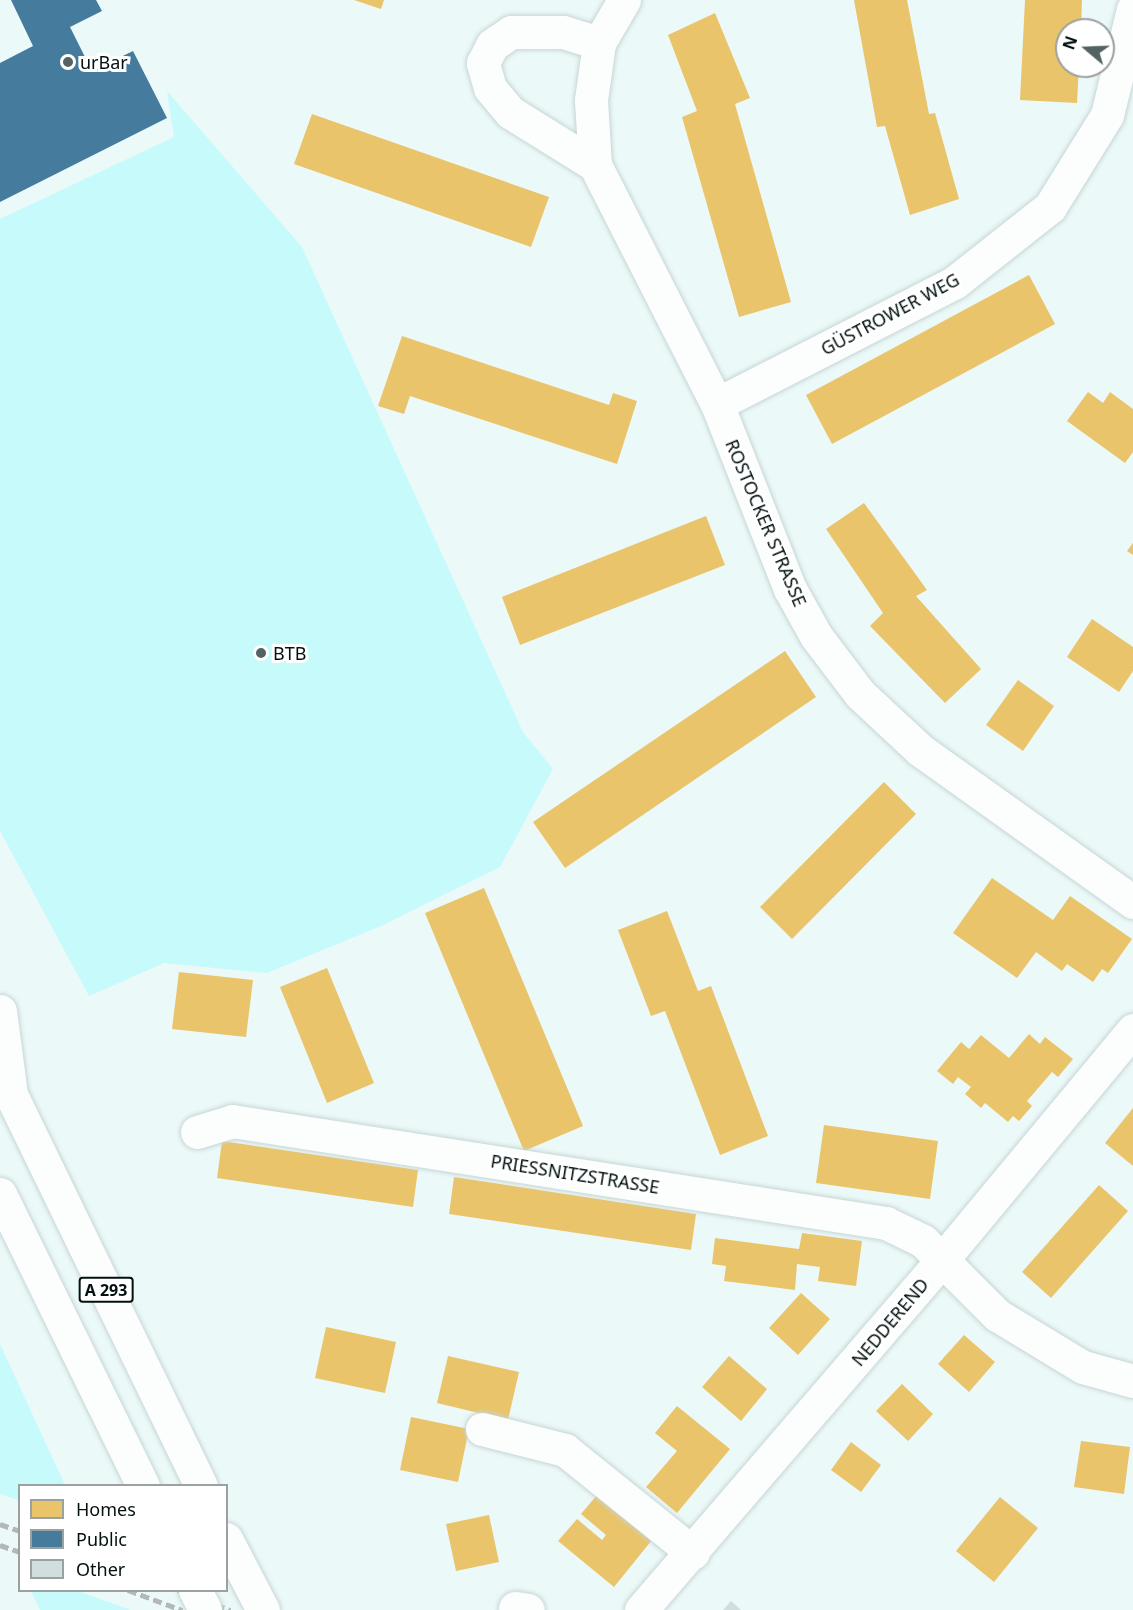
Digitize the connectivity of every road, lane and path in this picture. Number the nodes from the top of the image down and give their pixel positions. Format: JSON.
{"nodes":[{"id":1,"x":624,"y":0,"type":"edge"},
{"id":2,"x":1133,"y":9,"type":"edge"},
{"id":3,"x":599,"y":43,"type":"junction"},
{"id":4,"x":1120,"y":119,"type":"edge"},
{"id":5,"x":595,"y":165,"type":"junction"},
{"id":6,"x":717,"y":404,"type":"junction"},
{"id":7,"x":1133,"y":902,"type":"edge"},
{"id":8,"x":0,"y":1011,"type":"edge"},
{"id":9,"x":1133,"y":1030,"type":"edge"},
{"id":10,"x":5,"y":1083,"type":"edge"},
{"id":11,"x":197,"y":1132,"type":"dead end"},
{"id":12,"x":0,"y":1194,"type":"edge"},
{"id":13,"x":942,"y":1260,"type":"junction"},
{"id":14,"x":1133,"y":1381,"type":"edge"},
{"id":15,"x":482,"y":1429,"type":"dead end"},
{"id":16,"x":144,"y":1484,"type":"edge"},
{"id":17,"x":201,"y":1484,"type":"edge"},
{"id":18,"x":232,"y":1550,"type":"edge"},
{"id":19,"x":693,"y":1553,"type":"junction"},
{"id":20,"x":196,"y":1592,"type":"edge"},
{"id":21,"x":205,"y":1610,"type":"edge"},
{"id":22,"x":263,"y":1610,"type":"edge"},
{"id":23,"x":641,"y":1610,"type":"edge"}],
"edges":[{"from":1,"to":3,"type":"main road","name":"ROSTOCKER STRASSE"},
{"from":2,"to":4,"type":"main road","name":"GÜSTROWER WEG"},
{"from":3,"to":5,"type":"main road","name":"ROSTOCKER STRASSE"},
{"from":3,"to":5,"type":"main road"},
{"from":4,"to":6,"type":"main road","name":"GÜSTROWER WEG"},
{"from":5,"to":6,"type":"main road","name":"ROSTOCKER STRASSE"},
{"from":6,"to":7,"type":"main road","name":"ROSTOCKER STRASSE"},
{"from":8,"to":10,"type":"main road"},
{"from":9,"to":13,"type":"main road","name":"NEDDEREND"},
{"from":10,"to":17,"type":"main road","number":"A 293"},
{"from":11,"to":13,"type":"main road","name":"PRIESSNITZSTRASSE"},
{"from":12,"to":16,"type":"main road","number":"A 293"},
{"from":13,"to":14,"type":"main road","name":"PRIESSNITZSTRASSE"},
{"from":13,"to":19,"type":"main road","name":"NEDDEREND"},
{"from":15,"to":19,"type":"main road"},
{"from":18,"to":22,"type":"main road"},
{"from":19,"to":23,"type":"main road","name":"NEDDEREND"},
{"from":20,"to":21,"type":"main road","bridge":true}]}
